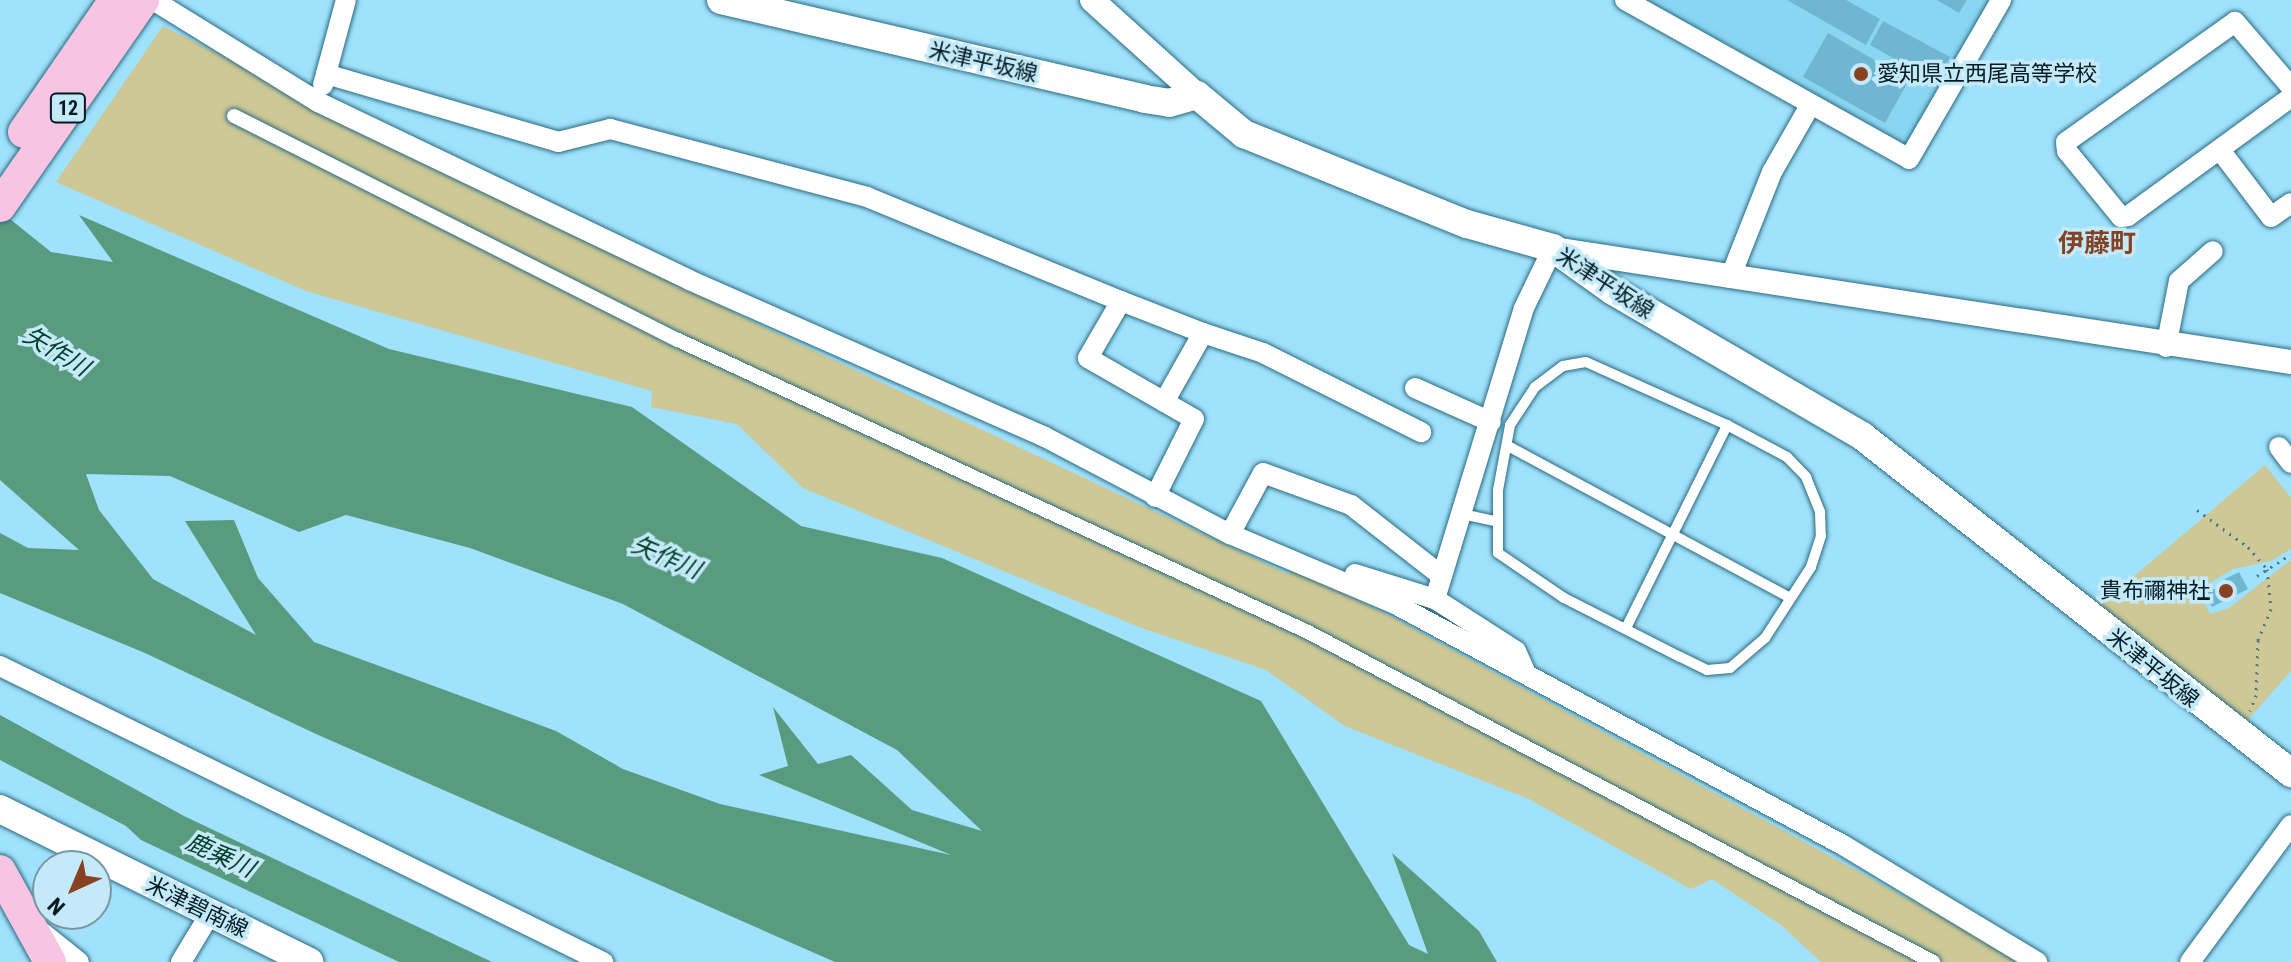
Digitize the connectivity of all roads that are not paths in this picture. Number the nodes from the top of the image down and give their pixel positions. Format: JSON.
{"nodes":[{"id":1,"x":346,"y":0,"type":"edge"},
{"id":2,"x":723,"y":0,"type":"edge"},
{"id":3,"x":1092,"y":0,"type":"edge"},
{"id":4,"x":1625,"y":0,"type":"edge"},
{"id":5,"x":2001,"y":0,"type":"edge"},
{"id":6,"x":136,"y":3,"type":"edge"},
{"id":7,"x":326,"y":74,"type":"junction"},
{"id":8,"x":2291,"y":87,"type":"edge"},
{"id":9,"x":1197,"y":95,"type":"junction"},
{"id":10,"x":2291,"y":97,"type":"edge"},
{"id":11,"x":318,"y":102,"type":"junction"},
{"id":12,"x":1811,"y":104,"type":"junction"},
{"id":13,"x":234,"y":116,"type":"dead end"},
{"id":14,"x":2220,"y":150,"type":"junction"},
{"id":15,"x":0,"y":168,"type":"edge"},
{"id":16,"x":2291,"y":203,"type":"edge"},
{"id":17,"x":0,"y":206,"type":"edge"},
{"id":18,"x":1553,"y":248,"type":"junction"},
{"id":19,"x":2213,"y":251,"type":"dead end"},
{"id":20,"x":1730,"y":278,"type":"junction"},
{"id":21,"x":1121,"y":301,"type":"junction"},
{"id":22,"x":1203,"y":333,"type":"junction"},
{"id":23,"x":2166,"y":347,"type":"junction"},
{"id":24,"x":2291,"y":362,"type":"edge"},
{"id":25,"x":1415,"y":388,"type":"dead end"},
{"id":26,"x":1164,"y":402,"type":"junction"},
{"id":27,"x":1491,"y":422,"type":"junction"},
{"id":28,"x":1727,"y":425,"type":"junction"},
{"id":29,"x":1421,"y":432,"type":"dead end"},
{"id":30,"x":1508,"y":446,"type":"junction"},
{"id":31,"x":1155,"y":497,"type":"junction"},
{"id":32,"x":1462,"y":514,"type":"junction"},
{"id":33,"x":1496,"y":521,"type":"junction"},
{"id":34,"x":1230,"y":534,"type":"junction"},
{"id":35,"x":1673,"y":538,"type":"junction"},
{"id":36,"x":1319,"y":569,"type":"junction"},
{"id":37,"x":1442,"y":576,"type":"junction"},
{"id":38,"x":1790,"y":598,"type":"junction"},
{"id":39,"x":1435,"y":599,"type":"junction"},
{"id":40,"x":1627,"y":626,"type":"junction"},
{"id":41,"x":0,"y":666,"type":"edge"},
{"id":42,"x":1526,"y":673,"type":"junction"},
{"id":43,"x":2291,"y":773,"type":"edge"},
{"id":44,"x":0,"y":809,"type":"edge"},
{"id":45,"x":2291,"y":825,"type":"edge"},
{"id":46,"x":0,"y":871,"type":"edge"},
{"id":47,"x":16,"y":912,"type":"edge"},
{"id":48,"x":210,"y":914,"type":"junction"},
{"id":49,"x":50,"y":962,"type":"edge"},
{"id":50,"x":79,"y":962,"type":"edge"},
{"id":51,"x":181,"y":962,"type":"edge"},
{"id":52,"x":309,"y":962,"type":"edge"},
{"id":53,"x":603,"y":962,"type":"edge"},
{"id":54,"x":1933,"y":962,"type":"edge"},
{"id":55,"x":2037,"y":962,"type":"edge"},
{"id":56,"x":2190,"y":962,"type":"edge"}],
"edges":[{"from":1,"to":7,"type":"street"},
{"from":2,"to":9,"type":"main road","name":"米津平坂線"},
{"from":3,"to":9,"type":"street"},
{"from":4,"to":12,"type":"street"},
{"from":5,"to":12,"type":"street"},
{"from":6,"to":11,"type":"street"},
{"from":6,"to":15,"type":"main road","number":"12"},
{"from":6,"to":17,"type":"main road","number":"12"},
{"from":7,"to":11,"type":"street"},
{"from":7,"to":21,"type":"street"},
{"from":8,"to":14,"type":"street"},
{"from":9,"to":18,"type":"main road","name":"米津平坂線"},
{"from":10,"to":14,"type":"street"},
{"from":11,"to":31,"type":"street"},
{"from":12,"to":20,"type":"street"},
{"from":13,"to":54,"type":"street"},
{"from":14,"to":16,"type":"street"},
{"from":18,"to":20,"type":"street"},
{"from":18,"to":27,"type":"street"},
{"from":18,"to":43,"type":"main road","name":"米津平坂線"},
{"from":19,"to":23,"type":"street"},
{"from":20,"to":23,"type":"street"},
{"from":21,"to":22,"type":"street"},
{"from":21,"to":26,"type":"street"},
{"from":22,"to":26,"type":"street"},
{"from":22,"to":29,"type":"street"},
{"from":23,"to":24,"type":"street"},
{"from":25,"to":27,"type":"street"},
{"from":26,"to":31,"type":"street"},
{"from":27,"to":32,"type":"street"},
{"from":28,"to":30,"type":"lane"},
{"from":28,"to":35,"type":"lane"},
{"from":28,"to":38,"type":"lane"},
{"from":30,"to":33,"type":"lane"},
{"from":30,"to":35,"type":"lane"},
{"from":31,"to":34,"type":"street"},
{"from":32,"to":33,"type":"lane"},
{"from":32,"to":37,"type":"street"},
{"from":33,"to":40,"type":"lane"},
{"from":34,"to":36,"type":"street"},
{"from":34,"to":37,"type":"street"},
{"from":35,"to":38,"type":"lane"},
{"from":35,"to":40,"type":"lane"},
{"from":36,"to":39,"type":"street"},
{"from":36,"to":42,"type":"street"},
{"from":37,"to":39,"type":"street"},
{"from":38,"to":40,"type":"lane"},
{"from":39,"to":42,"type":"street"},
{"from":41,"to":53,"type":"street"},
{"from":42,"to":55,"type":"street"},
{"from":44,"to":48,"type":"main road","name":"米津碧南線"},
{"from":45,"to":56,"type":"street"},
{"from":46,"to":47,"type":"main road"},
{"from":47,"to":49,"type":"main road"},
{"from":47,"to":50,"type":"street"},
{"from":48,"to":51,"type":"street"},
{"from":48,"to":52,"type":"main road","name":"米津碧南線"}]}
